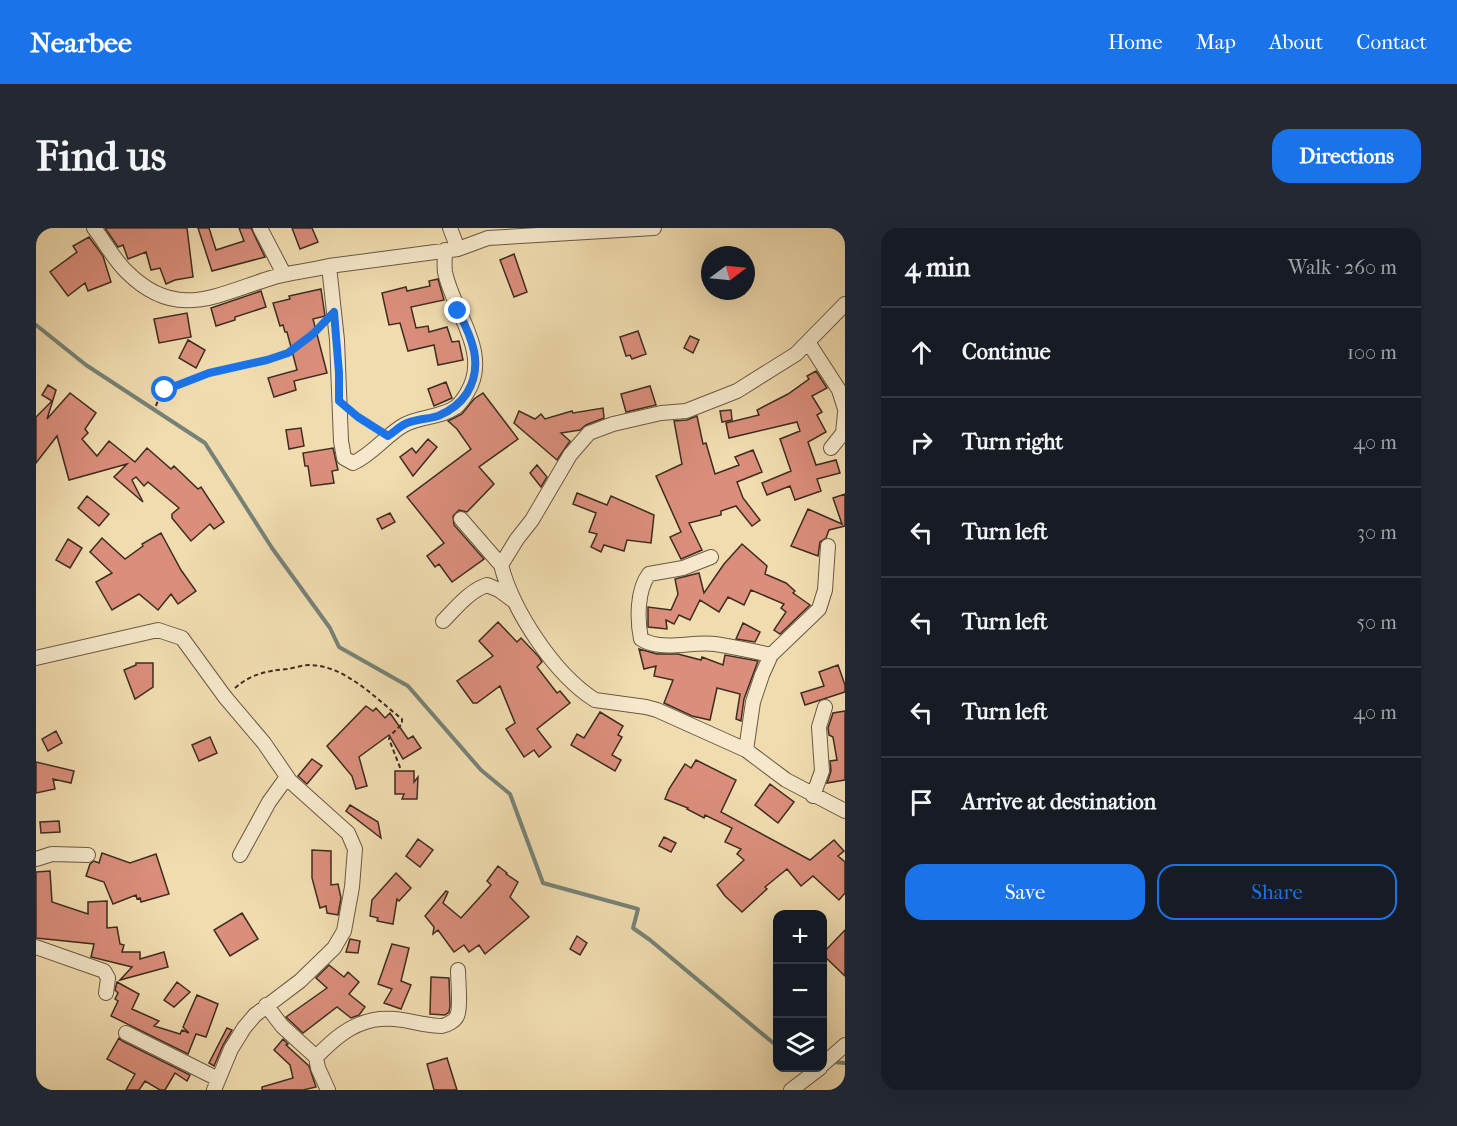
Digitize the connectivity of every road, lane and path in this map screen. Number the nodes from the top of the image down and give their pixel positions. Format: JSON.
{"nodes":[{"id":1,"x":94,"y":228,"type":"edge"},
{"id":2,"x":260,"y":228,"type":"edge"},
{"id":3,"x":450,"y":228,"type":"edge"},
{"id":4,"x":654,"y":228,"type":"edge"},
{"id":5,"x":512,"y":232,"type":"edge"},
{"id":6,"x":452,"y":250,"type":"junction"},
{"id":7,"x":329,"y":266,"type":"junction"},
{"id":8,"x":284,"y":274,"type":"junction"},
{"id":9,"x":845,"y":304,"type":"edge"},
{"id":10,"x":334,"y":312,"type":"junction"},
{"id":11,"x":807,"y":342,"type":"junction"},
{"id":12,"x":339,"y":401,"type":"junction"},
{"id":13,"x":156,"y":406,"type":"dead end"},
{"id":14,"x":845,"y":411,"type":"edge"},
{"id":15,"x":388,"y":436,"type":"junction"},
{"id":16,"x":831,"y":448,"type":"dead end"},
{"id":17,"x":461,"y":519,"type":"dead end"},
{"id":18,"x":828,"y":546,"type":"dead end"},
{"id":19,"x":711,"y":557,"type":"dead end"},
{"id":20,"x":501,"y":565,"type":"junction"},
{"id":21,"x":514,"y":601,"type":"junction"},
{"id":22,"x":443,"y":621,"type":"dead end"},
{"id":23,"x":771,"y":655,"type":"junction"},
{"id":24,"x":36,"y":658,"type":"edge"},
{"id":25,"x":225,"y":697,"type":"junction"},
{"id":26,"x":825,"y":707,"type":"dead end"},
{"id":27,"x":746,"y":750,"type":"junction"},
{"id":28,"x":401,"y":770,"type":"dead end"},
{"id":29,"x":287,"y":777,"type":"junction"},
{"id":30,"x":813,"y":796,"type":"junction"},
{"id":31,"x":845,"y":811,"type":"edge"},
{"id":32,"x":88,"y":855,"type":"dead end"},
{"id":33,"x":240,"y":855,"type":"dead end"},
{"id":34,"x":36,"y":859,"type":"edge"},
{"id":35,"x":36,"y":947,"type":"edge"},
{"id":36,"x":458,"y":970,"type":"dead end"},
{"id":37,"x":106,"y":993,"type":"dead end"},
{"id":38,"x":266,"y":1005,"type":"junction"},
{"id":39,"x":126,"y":1033,"type":"dead end"},
{"id":40,"x":845,"y":1045,"type":"edge"},
{"id":41,"x":316,"y":1057,"type":"junction"},
{"id":42,"x":827,"y":1061,"type":"edge"},
{"id":43,"x":814,"y":1072,"type":"edge"},
{"id":44,"x":216,"y":1084,"type":"edge"},
{"id":45,"x":328,"y":1090,"type":"edge"},
{"id":46,"x":791,"y":1090,"type":"edge"}],
"edges":[{"from":1,"to":8,"type":"street"},
{"from":2,"to":8,"type":"street"},
{"from":3,"to":6,"type":"street"},
{"from":4,"to":5,"type":"street"},
{"from":5,"to":6,"type":"street"},
{"from":6,"to":7,"type":"street"},
{"from":6,"to":15,"type":"street"},
{"from":7,"to":8,"type":"street"},
{"from":7,"to":10,"type":"street"},
{"from":9,"to":11,"type":"street"},
{"from":10,"to":12,"type":"street"},
{"from":10,"to":13,"type":"path"},
{"from":11,"to":14,"type":"street"},
{"from":11,"to":20,"type":"street"},
{"from":12,"to":15,"type":"path"},
{"from":12,"to":15,"type":"street"},
{"from":14,"to":16,"type":"street"},
{"from":17,"to":20,"type":"street"},
{"from":18,"to":23,"type":"street"},
{"from":19,"to":23,"type":"street"},
{"from":20,"to":21,"type":"street"},
{"from":21,"to":22,"type":"street"},
{"from":21,"to":27,"type":"street"},
{"from":23,"to":27,"type":"street"},
{"from":24,"to":25,"type":"street"},
{"from":25,"to":28,"type":"path"},
{"from":25,"to":29,"type":"street"},
{"from":26,"to":30,"type":"street"},
{"from":27,"to":30,"type":"street"},
{"from":29,"to":33,"type":"street"},
{"from":29,"to":38,"type":"street"},
{"from":30,"to":31,"type":"street"},
{"from":32,"to":34,"type":"street"},
{"from":35,"to":37,"type":"street"},
{"from":36,"to":41,"type":"street"},
{"from":38,"to":41,"type":"street"},
{"from":38,"to":44,"type":"street"},
{"from":39,"to":44,"type":"street"},
{"from":40,"to":42,"type":"street"},
{"from":41,"to":45,"type":"street"},
{"from":43,"to":46,"type":"street"}]}
